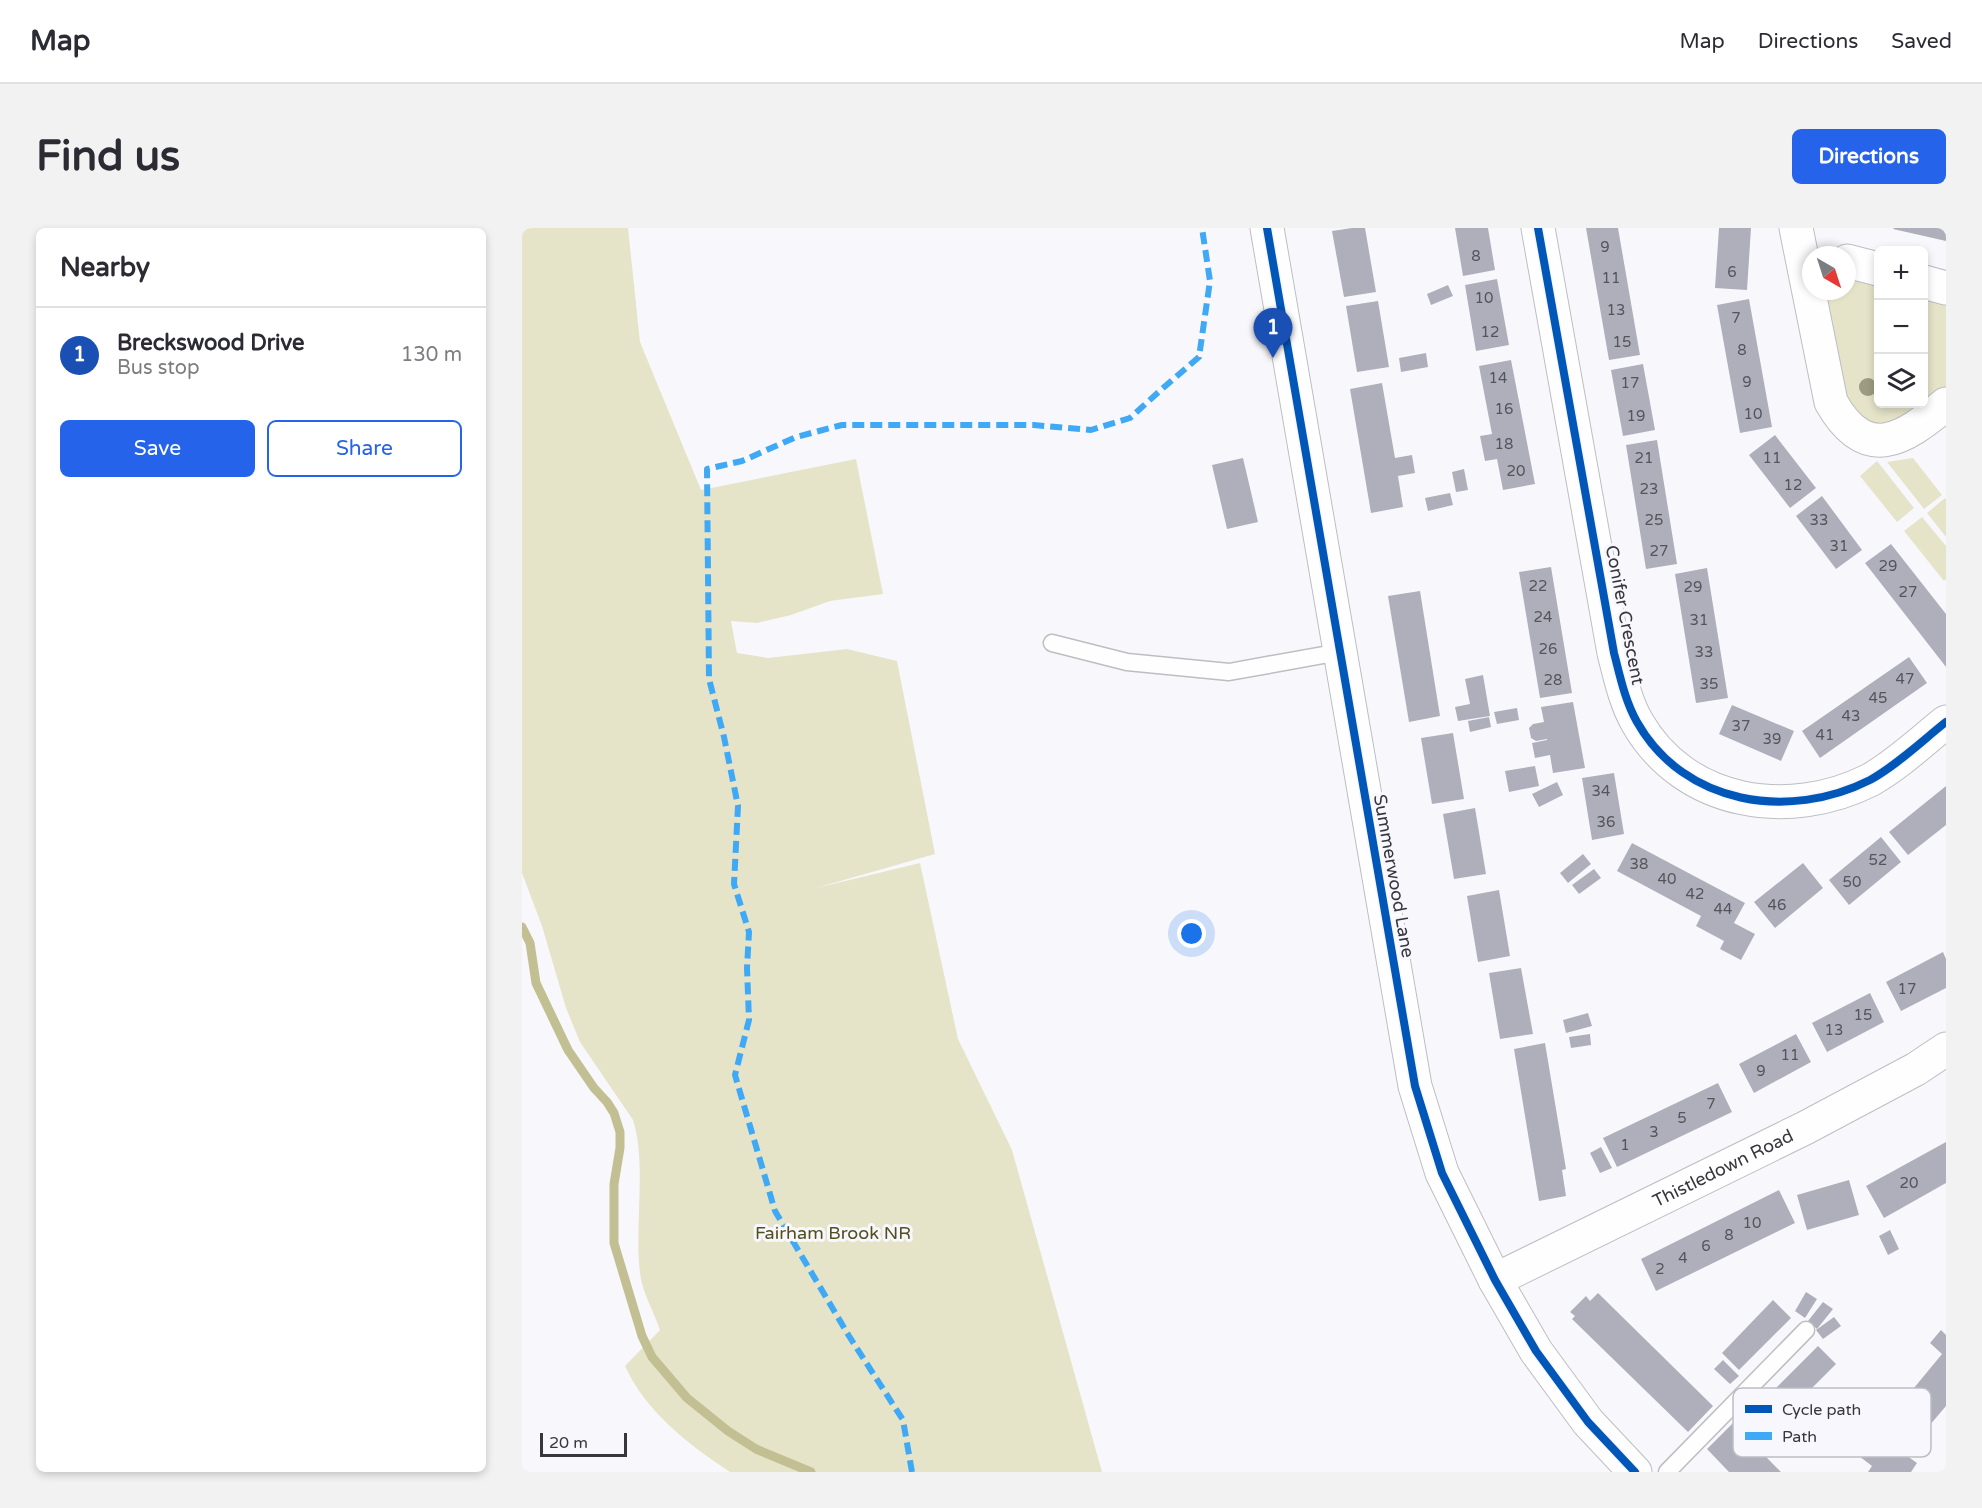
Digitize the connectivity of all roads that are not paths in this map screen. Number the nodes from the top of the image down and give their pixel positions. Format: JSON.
{"nodes":[{"id":1,"x":1267,"y":228,"type":"edge"},
{"id":2,"x":1538,"y":228,"type":"edge"},
{"id":3,"x":1796,"y":228,"type":"edge"},
{"id":4,"x":1802,"y":248,"type":"edge"},
{"id":5,"x":1856,"y":263,"type":"edge"},
{"id":6,"x":1874,"y":268,"type":"edge"},
{"id":7,"x":1928,"y":283,"type":"edge"},
{"id":8,"x":1946,"y":288,"type":"edge"},
{"id":9,"x":1813,"y":300,"type":"edge"},
{"id":10,"x":1946,"y":404,"type":"edge"},
{"id":11,"x":1052,"y":643,"type":"dead end"},
{"id":12,"x":1340,"y":652,"type":"junction"},
{"id":13,"x":1946,"y":722,"type":"edge"},
{"id":14,"x":1946,"y":1049,"type":"edge"},
{"id":15,"x":1495,"y":1280,"type":"junction"},
{"id":16,"x":1806,"y":1330,"type":"dead end"},
{"id":17,"x":1749,"y":1388,"type":"edge"},
{"id":18,"x":1733,"y":1405,"type":"edge"},
{"id":19,"x":1635,"y":1472,"type":"edge"},
{"id":20,"x":1667,"y":1472,"type":"edge"}],
"edges":[{"from":1,"to":12,"type":"street","name":"Summerwood Lane"},
{"from":2,"to":13,"type":"street","name":"Conifer Crescent"},
{"from":3,"to":4,"type":"street"},
{"from":5,"to":6,"type":"street"},
{"from":7,"to":8,"type":"street"},
{"from":9,"to":10,"type":"street"},
{"from":11,"to":12,"type":"lane"},
{"from":12,"to":15,"type":"street","name":"Summerwood Lane"},
{"from":14,"to":15,"type":"street","name":"Thistledown Road"},
{"from":15,"to":19,"type":"street","name":"Summerwood Lane"},
{"from":16,"to":17,"type":"lane"},
{"from":18,"to":20,"type":"lane"}]}
